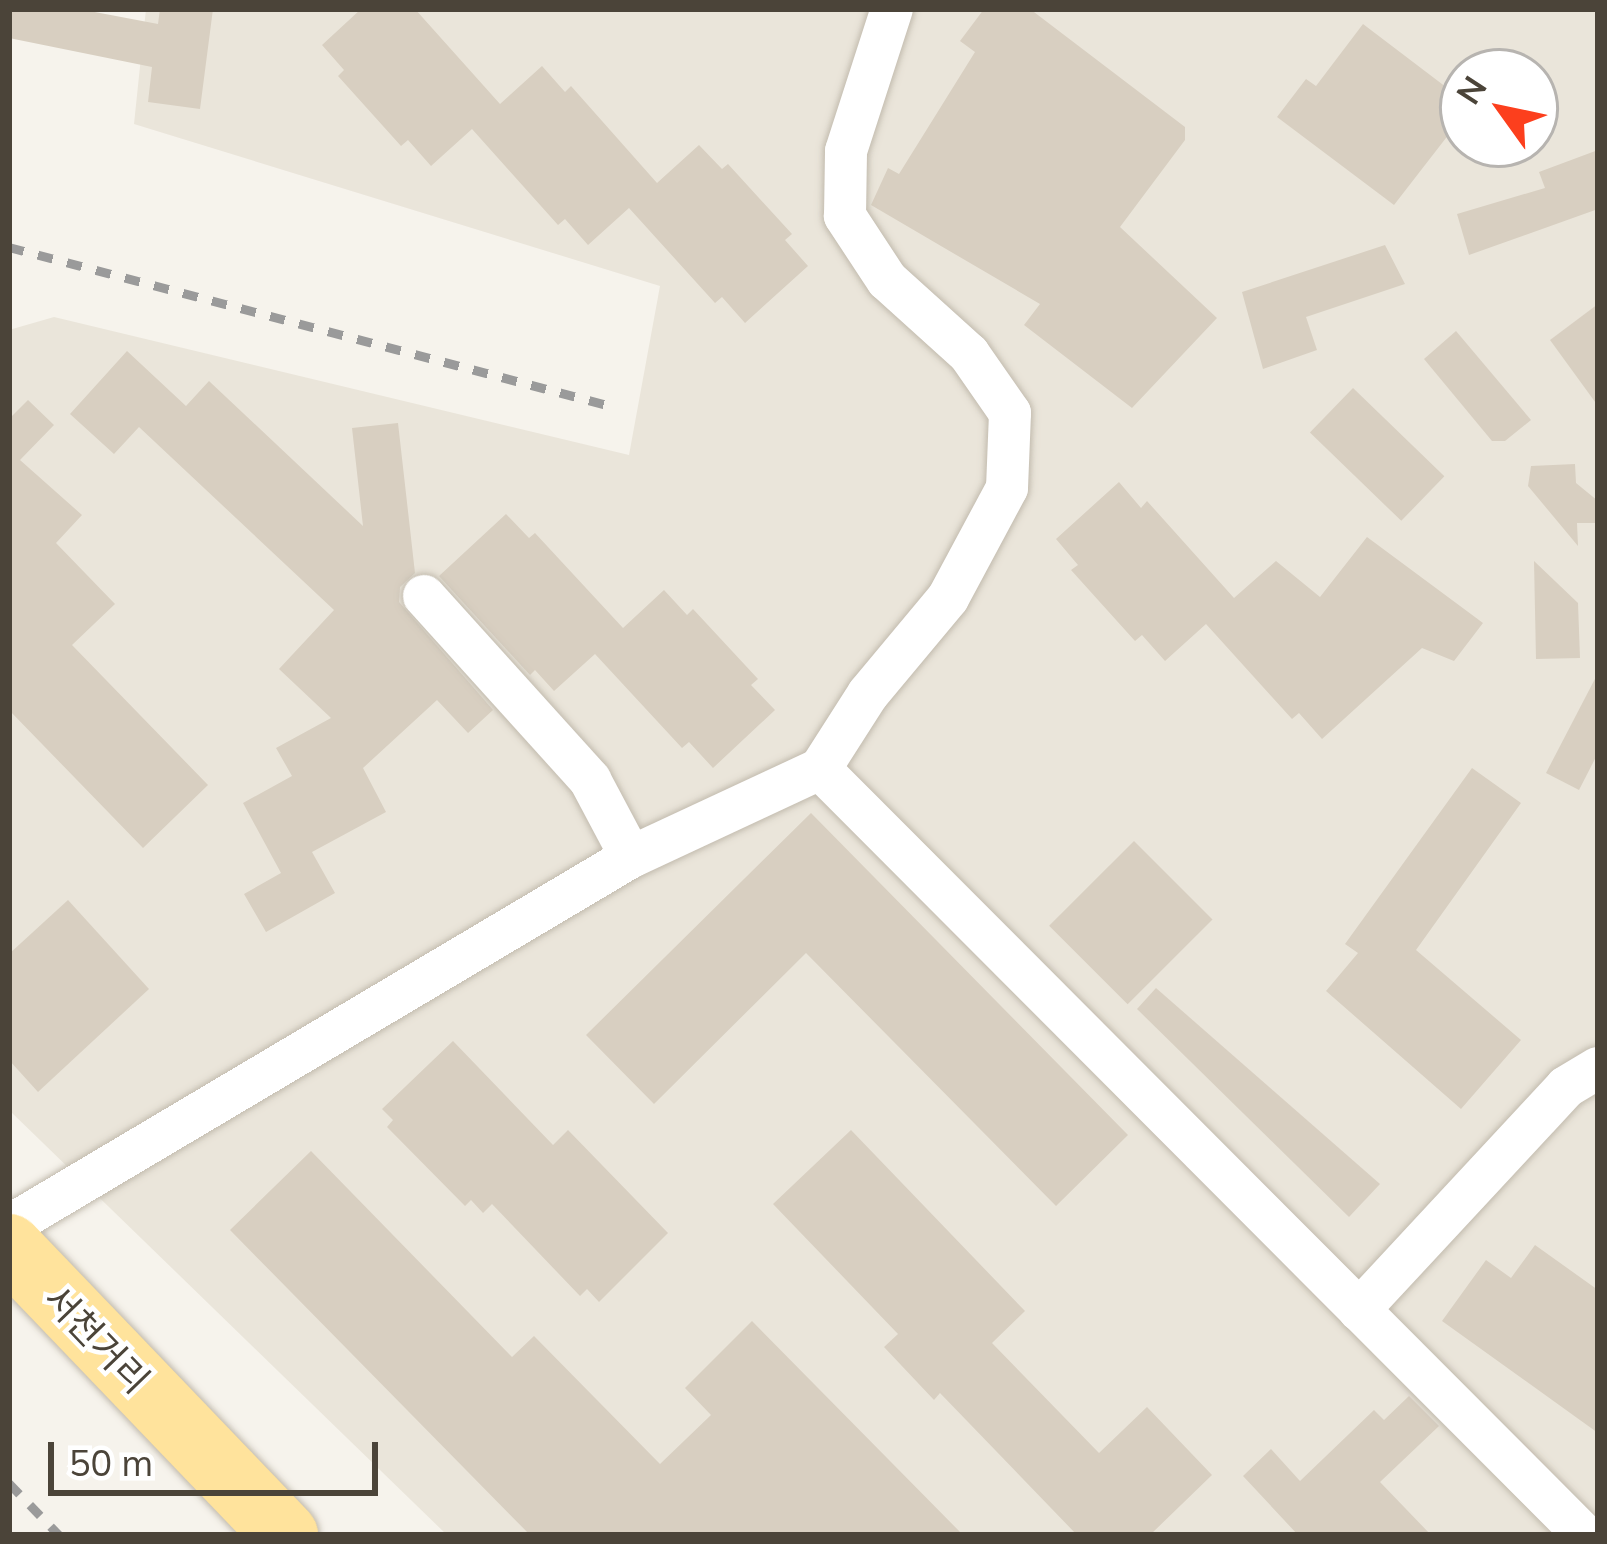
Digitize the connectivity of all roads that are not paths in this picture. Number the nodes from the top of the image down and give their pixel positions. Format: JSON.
{"nodes":[{"id":1,"x":892,"y":9,"type":"edge"},
{"id":2,"x":424,"y":596,"type":"dead end"},
{"id":3,"x":820,"y":769,"type":"junction"},
{"id":4,"x":631,"y":856,"type":"junction"},
{"id":5,"x":1598,"y":1068,"type":"edge"},
{"id":6,"x":9,"y":1226,"type":"edge"},
{"id":7,"x":9,"y":1247,"type":"edge"},
{"id":8,"x":1359,"y":1310,"type":"junction"},
{"id":9,"x":1574,"y":1532,"type":"edge"},
{"id":10,"x":285,"y":1535,"type":"edge"}],
"edges":[{"from":1,"to":3,"type":"street"},
{"from":2,"to":4,"type":"street"},
{"from":3,"to":4,"type":"street"},
{"from":3,"to":8,"type":"street"},
{"from":4,"to":6,"type":"street"},
{"from":5,"to":8,"type":"street"},
{"from":7,"to":10,"type":"main road","name":"서천거리"},
{"from":8,"to":9,"type":"street"}]}
